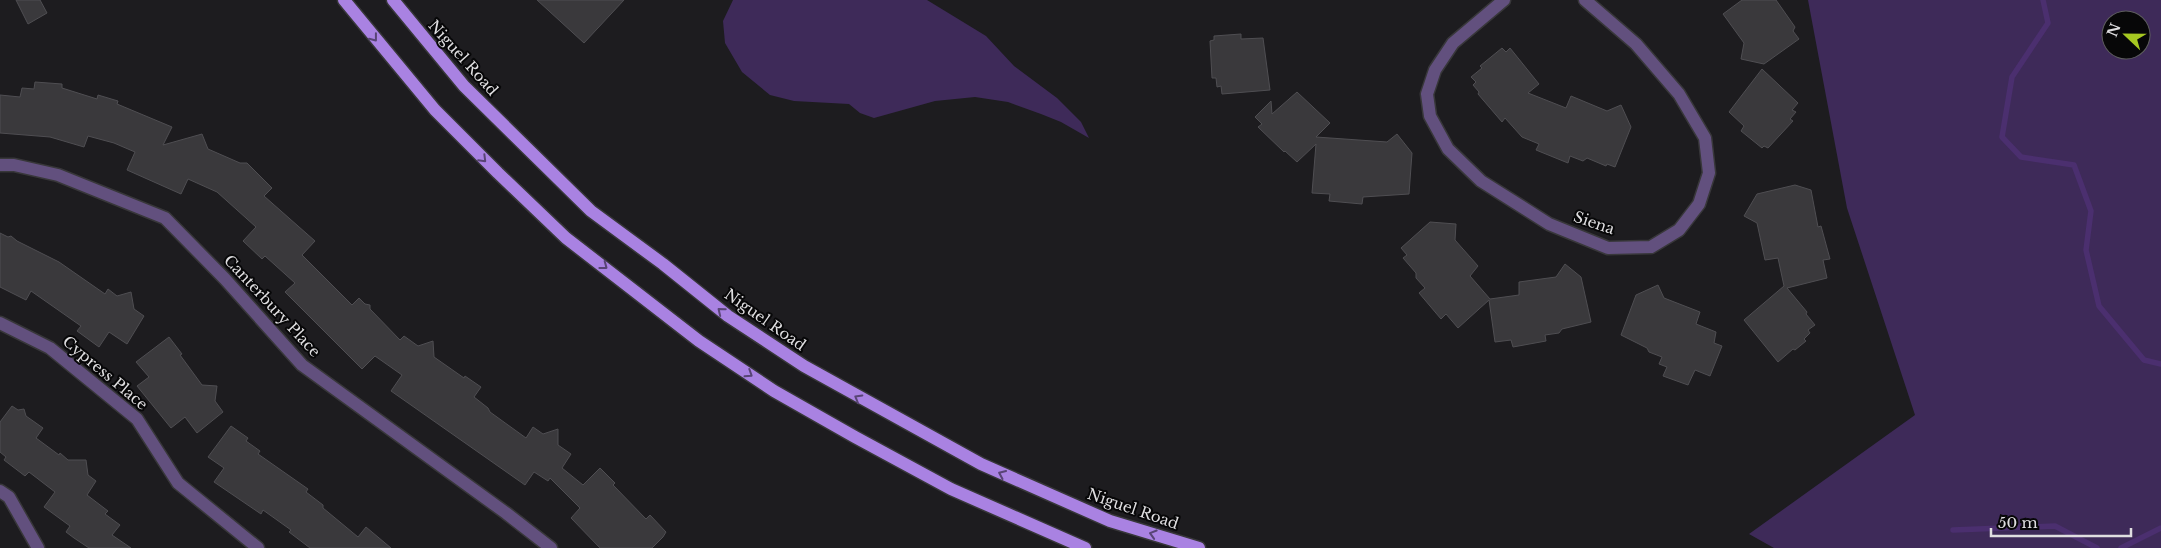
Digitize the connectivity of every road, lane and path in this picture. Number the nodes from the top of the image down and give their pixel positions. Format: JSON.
{"nodes":[{"id":1,"x":344,"y":0,"type":"edge"},
{"id":2,"x":392,"y":0,"type":"edge"},
{"id":3,"x":1504,"y":0,"type":"edge"},
{"id":4,"x":1585,"y":0,"type":"edge"},
{"id":5,"x":0,"y":164,"type":"edge"},
{"id":6,"x":0,"y":323,"type":"edge"},
{"id":7,"x":0,"y":491,"type":"edge"},
{"id":8,"x":38,"y":548,"type":"edge"},
{"id":9,"x":258,"y":548,"type":"edge"},
{"id":10,"x":551,"y":548,"type":"edge"},
{"id":11,"x":1085,"y":548,"type":"edge"},
{"id":12,"x":1199,"y":548,"type":"edge"}],
"edges":[{"from":1,"to":11,"type":"main road","one_way":true},
{"from":12,"to":2,"type":"main road","name":"Niguel Road","one_way":true},
{"from":3,"to":4,"type":"street","name":"Siena"},
{"from":5,"to":10,"type":"street","name":"Canterbury Place"},
{"from":6,"to":9,"type":"street","name":"Cypress Place"},
{"from":7,"to":8,"type":"street"}]}
